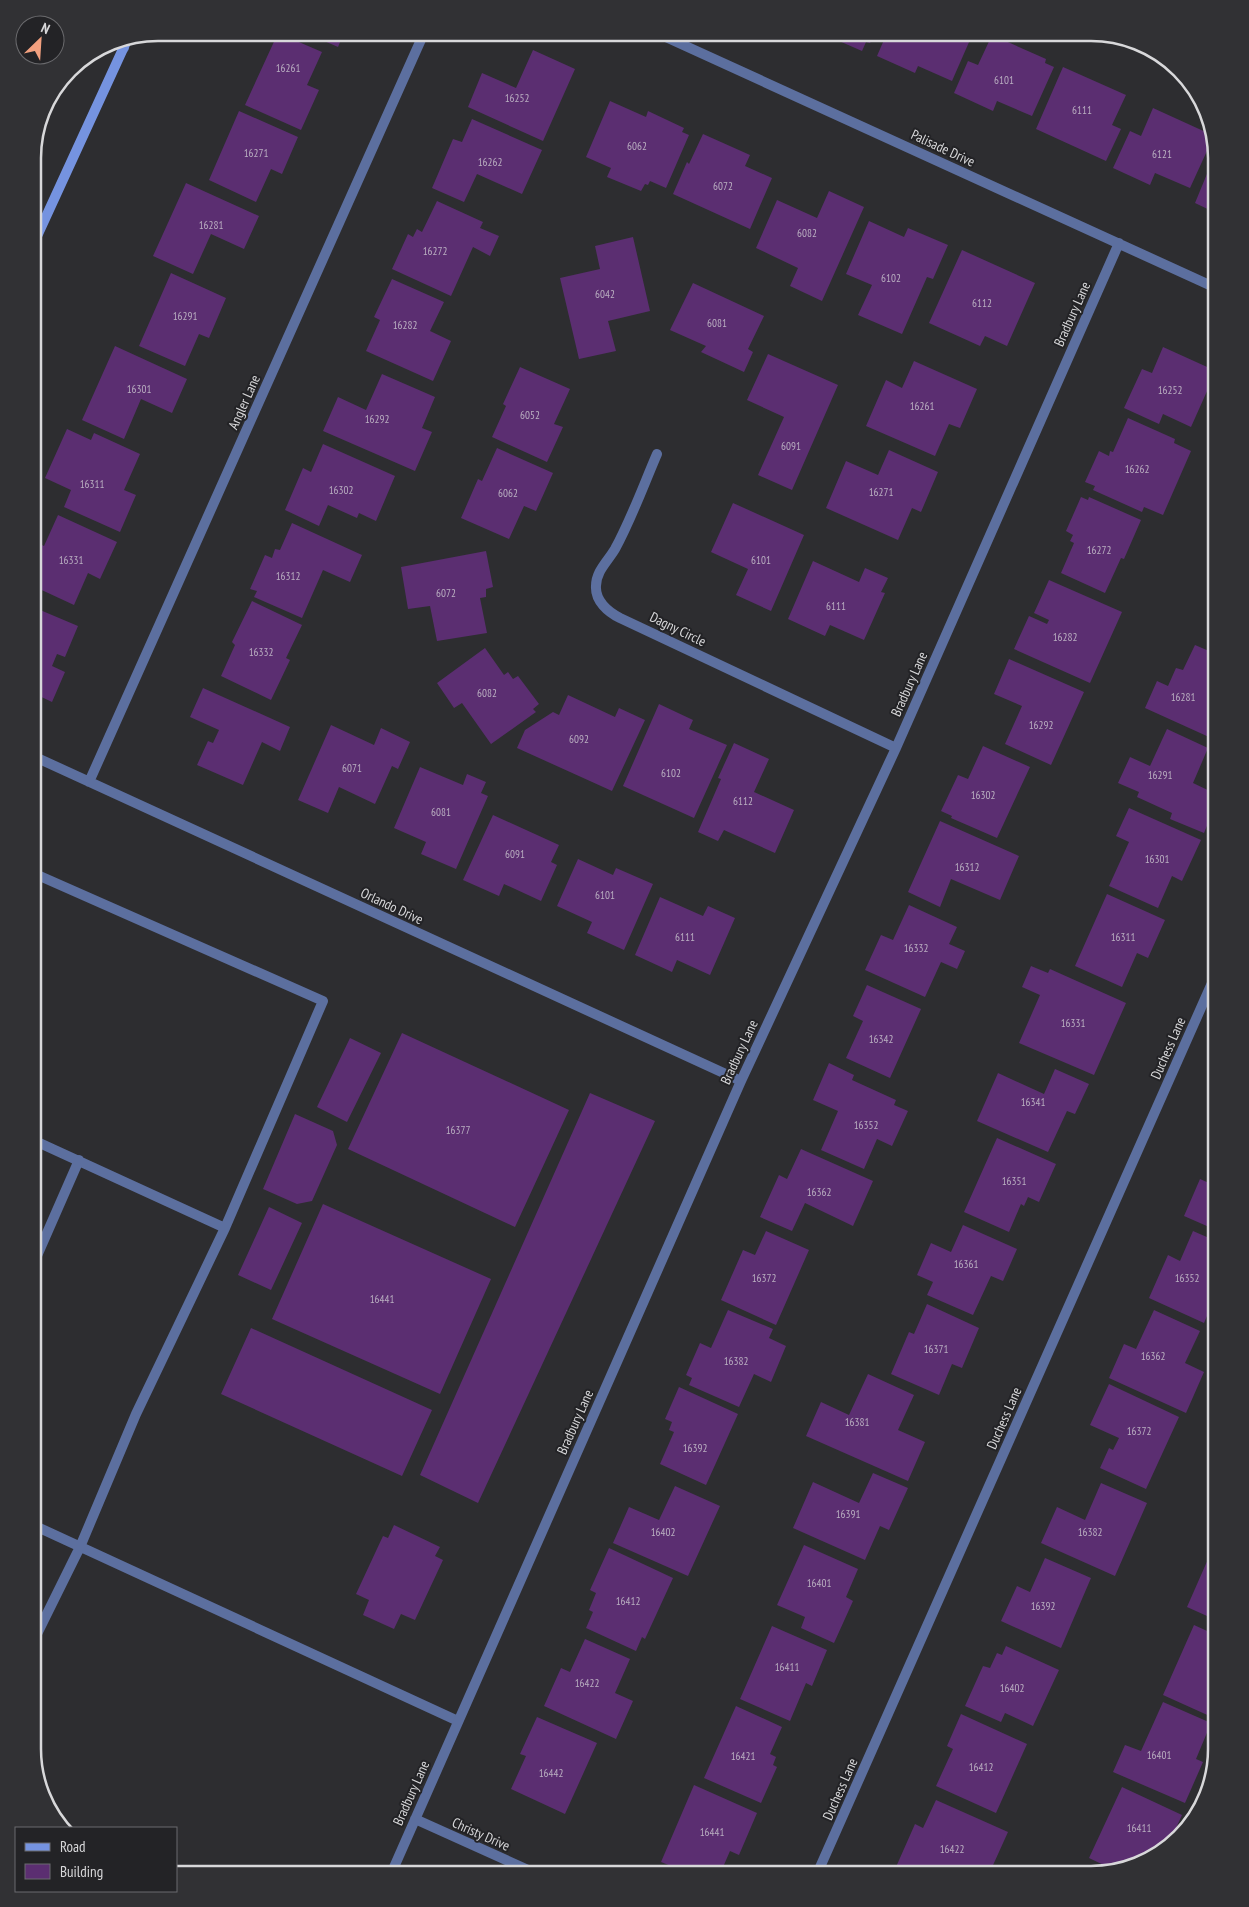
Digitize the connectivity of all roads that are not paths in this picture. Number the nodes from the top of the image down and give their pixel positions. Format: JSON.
{"nodes":[{"id":1,"x":420,"y":41,"type":"edge"},
{"id":2,"x":676,"y":41,"type":"edge"},
{"id":3,"x":125,"y":46,"type":"edge"},
{"id":4,"x":41,"y":228,"type":"edge"},
{"id":5,"x":1119,"y":243,"type":"junction"},
{"id":6,"x":1208,"y":284,"type":"edge"},
{"id":7,"x":657,"y":454,"type":"dead end"},
{"id":8,"x":896,"y":748,"type":"junction"},
{"id":9,"x":41,"y":760,"type":"edge"},
{"id":10,"x":89,"y":782,"type":"junction"},
{"id":11,"x":41,"y":877,"type":"edge"},
{"id":12,"x":1208,"y":992,"type":"edge"},
{"id":13,"x":741,"y":1081,"type":"junction"},
{"id":14,"x":41,"y":1143,"type":"edge"},
{"id":15,"x":79,"y":1160,"type":"junction"},
{"id":16,"x":224,"y":1228,"type":"junction"},
{"id":17,"x":41,"y":1247,"type":"edge"},
{"id":18,"x":41,"y":1529,"type":"edge"},
{"id":19,"x":80,"y":1547,"type":"junction"},
{"id":20,"x":41,"y":1624,"type":"edge"},
{"id":21,"x":458,"y":1721,"type":"junction"},
{"id":22,"x":414,"y":1819,"type":"junction"},
{"id":23,"x":394,"y":1866,"type":"edge"},
{"id":24,"x":519,"y":1866,"type":"edge"},
{"id":25,"x":821,"y":1866,"type":"edge"}],
"edges":[{"from":1,"to":10,"type":"street","name":"Angler Lane"},
{"from":2,"to":5,"type":"street","name":"Palisade Drive"},
{"from":3,"to":4,"type":"main road"},
{"from":5,"to":6,"type":"street","name":"Palisade Drive"},
{"from":5,"to":8,"type":"street","name":"Bradbury Lane"},
{"from":7,"to":8,"type":"street","name":"Dagny Circle"},
{"from":8,"to":13,"type":"street","name":"Bradbury Lane"},
{"from":9,"to":10,"type":"street","name":"Orlando Drive"},
{"from":10,"to":13,"type":"street","name":"Orlando Drive"},
{"from":11,"to":16,"type":"street"},
{"from":12,"to":25,"type":"street","name":"Duchess Lane"},
{"from":13,"to":21,"type":"street","name":"Bradbury Lane"},
{"from":14,"to":15,"type":"street"},
{"from":15,"to":16,"type":"street"},
{"from":15,"to":17,"type":"street"},
{"from":16,"to":19,"type":"street"},
{"from":18,"to":19,"type":"street"},
{"from":19,"to":20,"type":"street"},
{"from":19,"to":21,"type":"street"},
{"from":21,"to":22,"type":"street","name":"Bradbury Lane"},
{"from":22,"to":23,"type":"street","name":"Bradbury Lane"},
{"from":22,"to":24,"type":"street","name":"Christy Drive"}]}
